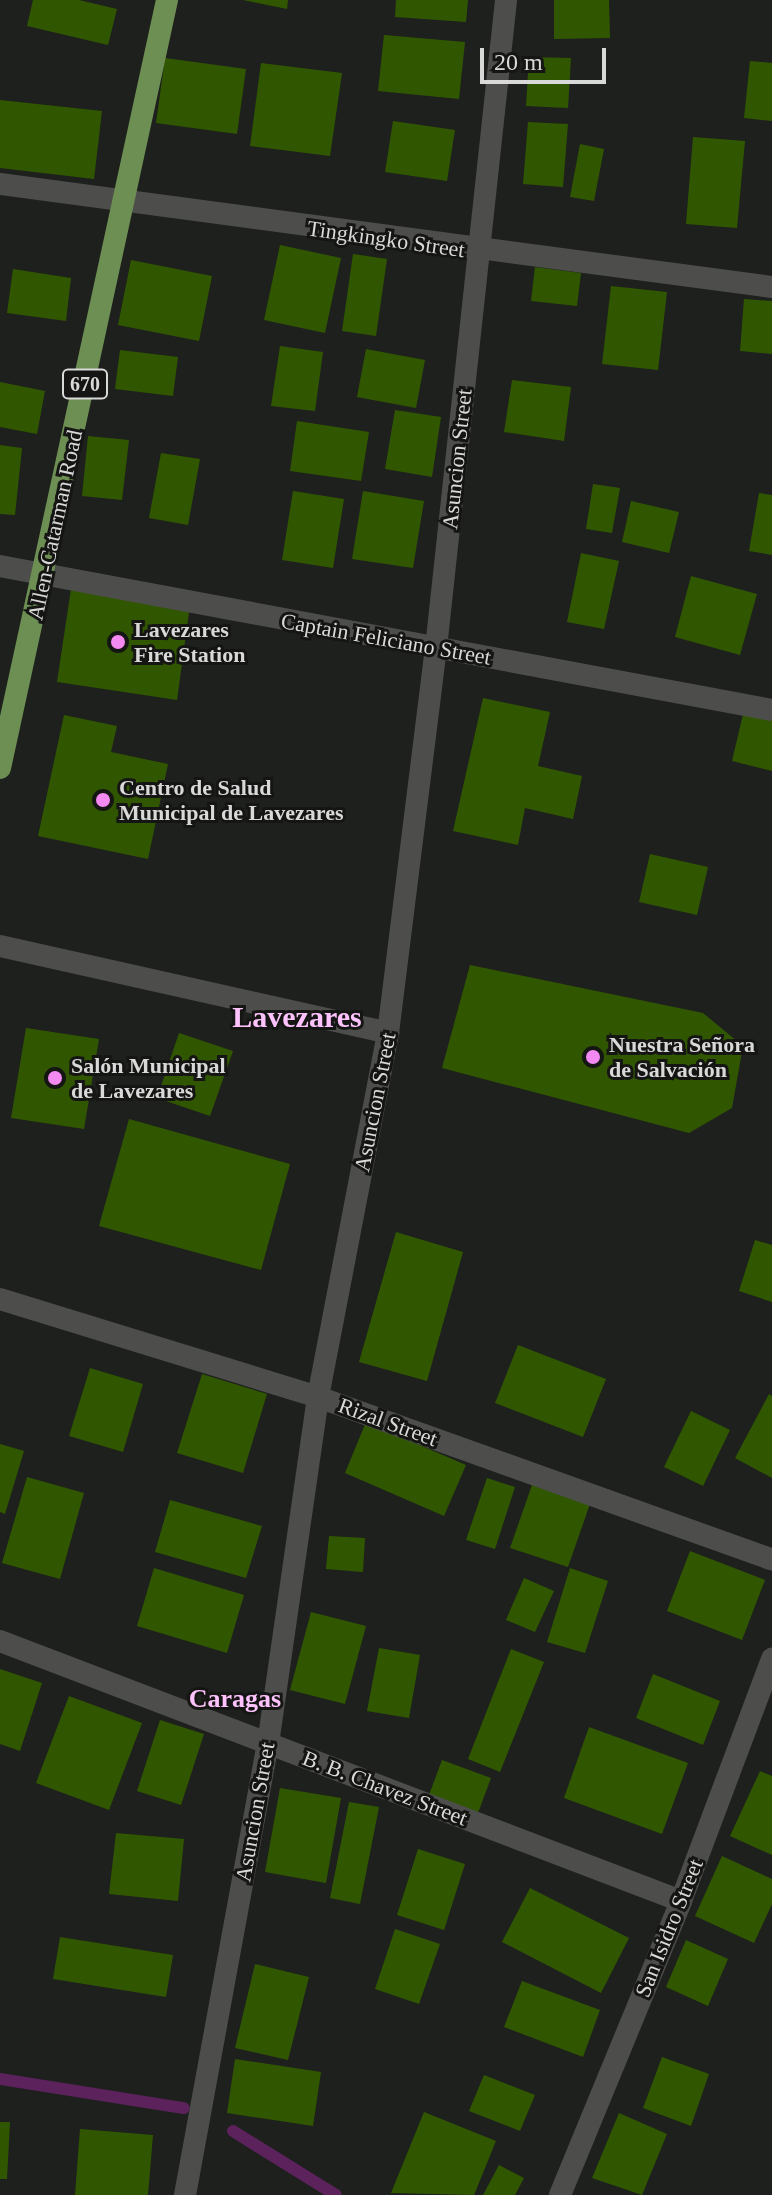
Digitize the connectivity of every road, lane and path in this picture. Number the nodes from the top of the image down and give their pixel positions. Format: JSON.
{"nodes":[{"id":1,"x":167,"y":0,"type":"edge"},
{"id":2,"x":506,"y":0,"type":"edge"},
{"id":3,"x":0,"y":184,"type":"edge"},
{"id":4,"x":122,"y":202,"type":"junction"},
{"id":5,"x":480,"y":252,"type":"junction"},
{"id":6,"x":772,"y":287,"type":"edge"},
{"id":7,"x":0,"y":566,"type":"edge"},
{"id":8,"x":45,"y":577,"type":"junction"},
{"id":9,"x":436,"y":648,"type":"junction"},
{"id":10,"x":772,"y":710,"type":"edge"},
{"id":11,"x":0,"y":768,"type":"edge"},
{"id":12,"x":0,"y":946,"type":"edge"},
{"id":13,"x":388,"y":1033,"type":"junction"},
{"id":14,"x":0,"y":1299,"type":"edge"},
{"id":15,"x":318,"y":1397,"type":"junction"},
{"id":16,"x":772,"y":1560,"type":"edge"},
{"id":17,"x":0,"y":1641,"type":"edge"},
{"id":18,"x":772,"y":1659,"type":"edge"},
{"id":19,"x":268,"y":1744,"type":"junction"},
{"id":20,"x":681,"y":1901,"type":"junction"},
{"id":21,"x":185,"y":2195,"type":"edge"},
{"id":22,"x":560,"y":2195,"type":"edge"}],
"edges":[{"from":1,"to":4,"type":"main road","name":"Allen-Catarman Road","number":"670"},
{"from":2,"to":5,"type":"street","name":"Asuncion Street"},
{"from":3,"to":4,"type":"street","name":"Tingkingko Street"},
{"from":4,"to":5,"type":"street","name":"Tingkingko Street"},
{"from":4,"to":8,"type":"main road","name":"Allen-Catarman Road","number":"670"},
{"from":5,"to":6,"type":"street","name":"Tingkingko Street"},
{"from":5,"to":9,"type":"street","name":"Asuncion Street"},
{"from":7,"to":8,"type":"street","name":"Captain Feliciano Street"},
{"from":8,"to":9,"type":"street","name":"Captain Feliciano Street"},
{"from":8,"to":11,"type":"main road","name":"Allen-Catarman Road","number":"670"},
{"from":9,"to":10,"type":"street","name":"Captain Feliciano Street"},
{"from":9,"to":13,"type":"street","name":"Asuncion Street"},
{"from":12,"to":13,"type":"street"},
{"from":13,"to":15,"type":"street","name":"Asuncion Street"},
{"from":14,"to":15,"type":"street","name":"Rizal Street"},
{"from":15,"to":16,"type":"street","name":"Rizal Street"},
{"from":15,"to":19,"type":"street","name":"Asuncion Street"},
{"from":17,"to":19,"type":"street","name":"B. B. Chavez Street"},
{"from":18,"to":20,"type":"street","name":"San Isidro Street"},
{"from":19,"to":20,"type":"street","name":"B. B. Chavez Street"},
{"from":19,"to":21,"type":"street","name":"Asuncion Street"},
{"from":20,"to":22,"type":"street","name":"San Isidro Street"}]}
